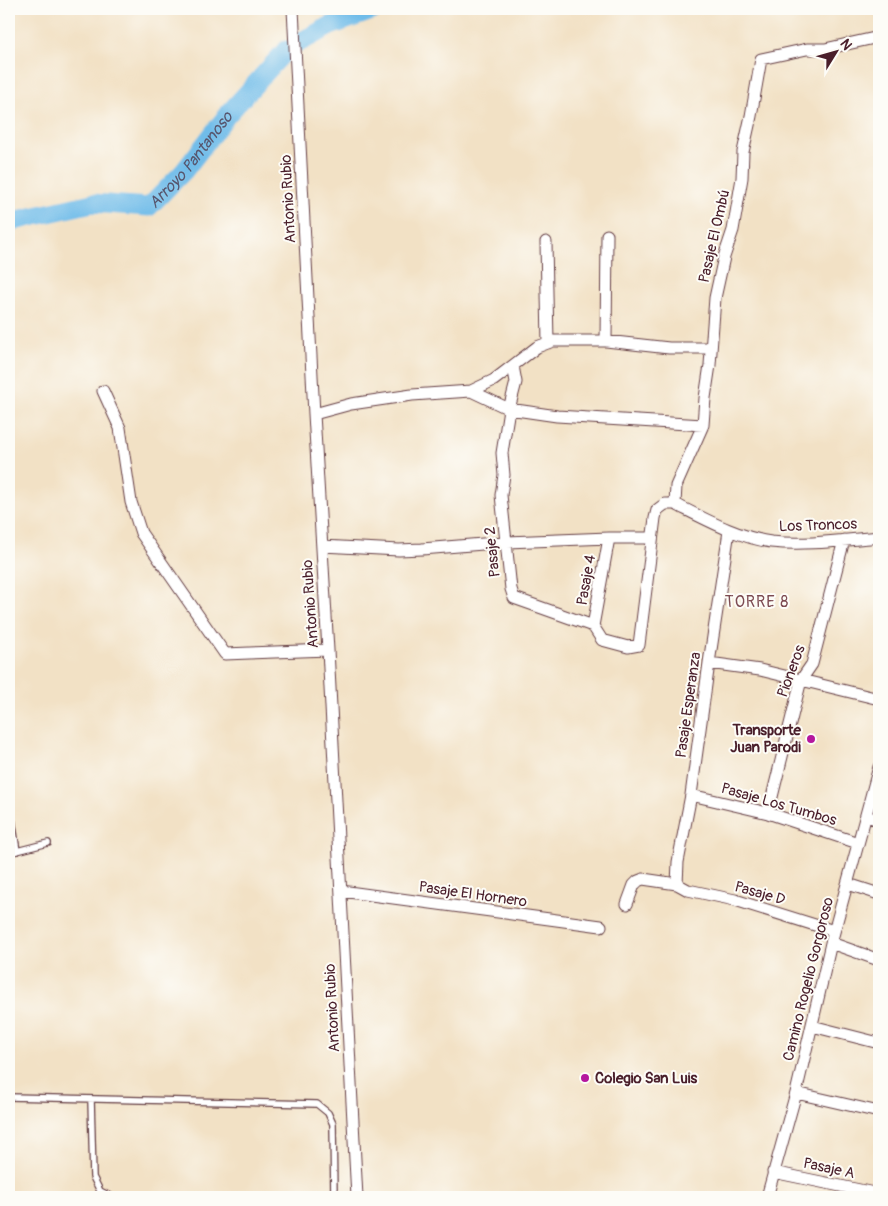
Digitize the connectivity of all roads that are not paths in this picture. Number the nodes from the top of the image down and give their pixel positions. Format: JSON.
{"nodes":[{"id":1,"x":294,"y":9,"type":"edge"},
{"id":2,"x":879,"y":37,"type":"edge"},
{"id":3,"x":607,"y":235,"type":"dead end"},
{"id":4,"x":546,"y":242,"type":"dead end"},
{"id":5,"x":606,"y":341,"type":"junction"},
{"id":6,"x":548,"y":343,"type":"junction"},
{"id":7,"x":711,"y":348,"type":"junction"},
{"id":8,"x":513,"y":366,"type":"junction"},
{"id":9,"x":103,"y":391,"type":"dead end"},
{"id":10,"x":471,"y":391,"type":"junction"},
{"id":11,"x":508,"y":409,"type":"junction"},
{"id":12,"x":314,"y":414,"type":"junction"},
{"id":13,"x":703,"y":426,"type":"junction"},
{"id":14,"x":674,"y":504,"type":"junction"},
{"id":15,"x":730,"y":531,"type":"junction"},
{"id":16,"x":879,"y":537,"type":"edge"},
{"id":17,"x":609,"y":538,"type":"junction"},
{"id":18,"x":652,"y":538,"type":"junction"},
{"id":19,"x":844,"y":540,"type":"junction"},
{"id":20,"x":507,"y":542,"type":"junction"},
{"id":21,"x":322,"y":546,"type":"junction"},
{"id":22,"x":593,"y":626,"type":"junction"},
{"id":23,"x":328,"y":650,"type":"junction"},
{"id":24,"x":708,"y":664,"type":"junction"},
{"id":25,"x":801,"y":680,"type":"junction"},
{"id":26,"x":879,"y":698,"type":"edge"},
{"id":27,"x":879,"y":767,"type":"edge"},
{"id":28,"x":691,"y":795,"type":"junction"},
{"id":29,"x":9,"y":801,"type":"edge"},
{"id":30,"x":768,"y":813,"type":"junction"},
{"id":31,"x":866,"y":816,"type":"junction"},
{"id":32,"x":879,"y":820,"type":"edge"},
{"id":33,"x":48,"y":843,"type":"dead end"},
{"id":34,"x":858,"y":843,"type":"junction"},
{"id":35,"x":17,"y":851,"type":"junction"},
{"id":36,"x":9,"y":853,"type":"edge"},
{"id":37,"x":677,"y":884,"type":"junction"},
{"id":38,"x":848,"y":884,"type":"junction"},
{"id":39,"x":341,"y":891,"type":"junction"},
{"id":40,"x":879,"y":894,"type":"edge"},
{"id":41,"x":627,"y":904,"type":"dead end"},
{"id":42,"x":601,"y":926,"type":"dead end"},
{"id":43,"x":834,"y":931,"type":"junction"},
{"id":44,"x":831,"y":943,"type":"junction"},
{"id":45,"x":879,"y":960,"type":"edge"},
{"id":46,"x":812,"y":1026,"type":"junction"},
{"id":47,"x":879,"y":1042,"type":"edge"},
{"id":48,"x":796,"y":1093,"type":"junction"},
{"id":49,"x":9,"y":1097,"type":"edge"},
{"id":50,"x":91,"y":1099,"type":"junction"},
{"id":51,"x":879,"y":1112,"type":"edge"},
{"id":52,"x":773,"y":1172,"type":"junction"},
{"id":53,"x":879,"y":1194,"type":"edge"},
{"id":54,"x":112,"y":1197,"type":"edge"},
{"id":55,"x":334,"y":1197,"type":"edge"},
{"id":56,"x":357,"y":1197,"type":"edge"},
{"id":57,"x":767,"y":1197,"type":"edge"}],
"edges":[{"from":1,"to":12,"type":"street","name":"Antonio Rubio"},
{"from":2,"to":7,"type":"street","name":"Pasaje El Ombú"},
{"from":3,"to":5,"type":"street"},
{"from":4,"to":6,"type":"street"},
{"from":5,"to":6,"type":"street"},
{"from":5,"to":7,"type":"street"},
{"from":6,"to":8,"type":"street"},
{"from":7,"to":13,"type":"street","name":"Pasaje El Ombú"},
{"from":8,"to":10,"type":"street"},
{"from":8,"to":11,"type":"street","name":"Pasaje 2"},
{"from":9,"to":23,"type":"street"},
{"from":10,"to":11,"type":"street"},
{"from":10,"to":12,"type":"street"},
{"from":11,"to":13,"type":"street"},
{"from":11,"to":20,"type":"street","name":"Pasaje 2"},
{"from":12,"to":21,"type":"street","name":"Antonio Rubio"},
{"from":13,"to":14,"type":"street","name":"Pasaje El Ombú"},
{"from":14,"to":15,"type":"street","name":"Los Troncos"},
{"from":14,"to":18,"type":"street"},
{"from":15,"to":19,"type":"street","name":"Los Troncos"},
{"from":15,"to":24,"type":"street","name":"Pasaje Esperanza"},
{"from":16,"to":19,"type":"street","name":"Los Troncos"},
{"from":17,"to":18,"type":"street"},
{"from":17,"to":20,"type":"street"},
{"from":17,"to":22,"type":"street","name":"Pasaje 4"},
{"from":18,"to":22,"type":"street","name":"Pasaje 2"},
{"from":19,"to":25,"type":"street","name":"Pioneros"},
{"from":20,"to":21,"type":"street"},
{"from":20,"to":22,"type":"street","name":"Pasaje 2"},
{"from":21,"to":23,"type":"street","name":"Antonio Rubio"},
{"from":23,"to":39,"type":"street","name":"Antonio Rubio"},
{"from":24,"to":25,"type":"street"},
{"from":24,"to":28,"type":"street","name":"Pasaje Esperanza"},
{"from":25,"to":26,"type":"street"},
{"from":25,"to":30,"type":"street","name":"Pioneros"},
{"from":27,"to":31,"type":"street","name":"Camino Rogelio Gorgoroso"},
{"from":28,"to":30,"type":"street","name":"Pasaje Los Tumbos"},
{"from":28,"to":37,"type":"street","name":"Pasaje Esperanza"},
{"from":29,"to":35,"type":"lane"},
{"from":30,"to":34,"type":"street","name":"Pasaje Los Tumbos"},
{"from":31,"to":32,"type":"street"},
{"from":31,"to":34,"type":"street","name":"Camino Rogelio Gorgoroso"},
{"from":33,"to":35,"type":"lane"},
{"from":34,"to":38,"type":"street","name":"Camino Rogelio Gorgoroso"},
{"from":35,"to":36,"type":"lane"},
{"from":37,"to":41,"type":"street","name":"Pasaje D"},
{"from":37,"to":43,"type":"street","name":"Pasaje D"},
{"from":38,"to":40,"type":"street"},
{"from":38,"to":43,"type":"street","name":"Camino Rogelio Gorgoroso"},
{"from":39,"to":42,"type":"street","name":"Pasaje El Hornero"},
{"from":39,"to":56,"type":"street","name":"Antonio Rubio"},
{"from":43,"to":44,"type":"street","name":"Camino Rogelio Gorgoroso"},
{"from":44,"to":45,"type":"street"},
{"from":44,"to":46,"type":"street","name":"Camino Rogelio Gorgoroso"},
{"from":46,"to":47,"type":"street"},
{"from":46,"to":48,"type":"street","name":"Camino Rogelio Gorgoroso"},
{"from":48,"to":51,"type":"street"},
{"from":48,"to":52,"type":"street","name":"Camino Rogelio Gorgoroso"},
{"from":49,"to":50,"type":"lane"},
{"from":50,"to":54,"type":"lane"},
{"from":50,"to":55,"type":"lane"},
{"from":52,"to":53,"type":"street","name":"Pasaje A"},
{"from":52,"to":57,"type":"street","name":"Camino Rogelio Gorgoroso"}]}
